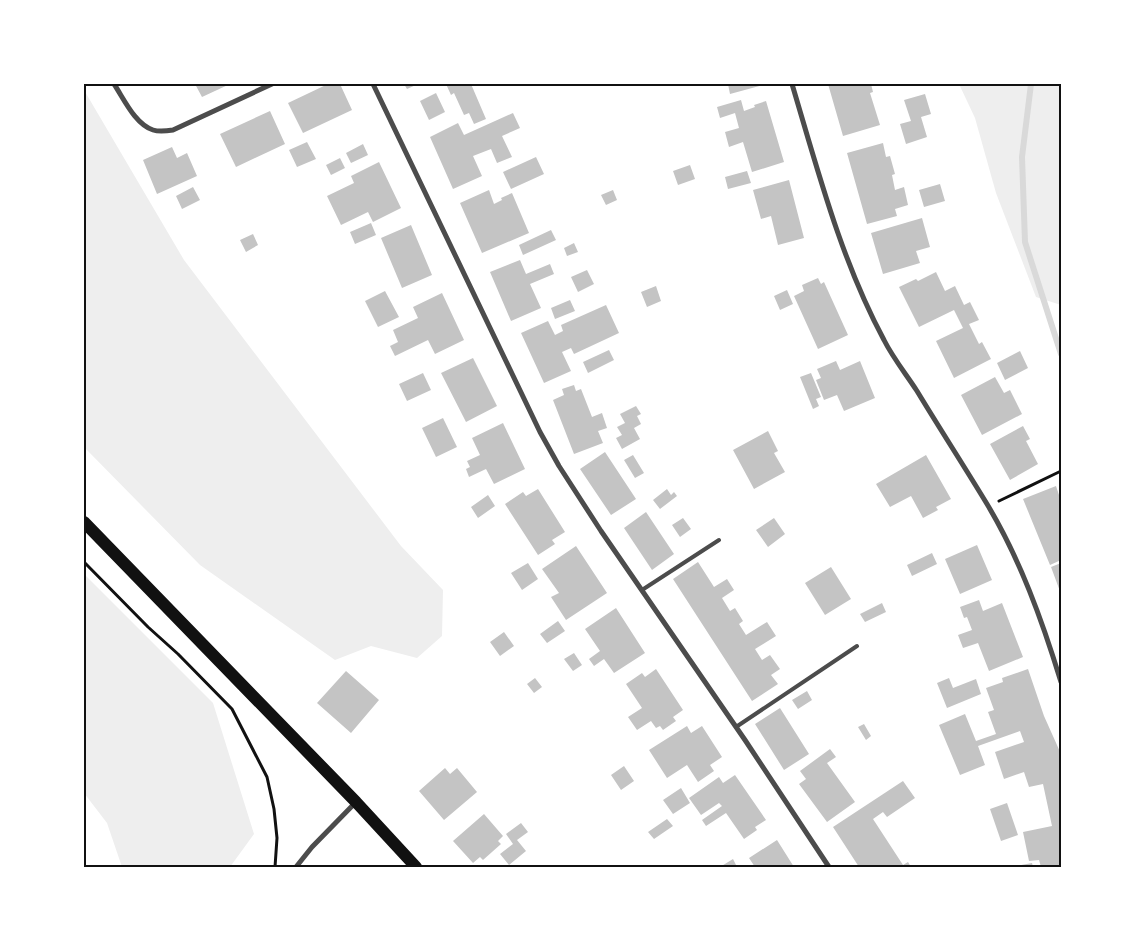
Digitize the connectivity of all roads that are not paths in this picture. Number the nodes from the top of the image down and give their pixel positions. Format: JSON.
{"nodes":[{"id":1,"x":114,"y":84,"type":"edge"},
{"id":2,"x":272,"y":84,"type":"edge"},
{"id":3,"x":373,"y":84,"type":"edge"},
{"id":4,"x":792,"y":84,"type":"edge"},
{"id":5,"x":84,"y":522,"type":"edge"},
{"id":6,"x":719,"y":540,"type":"dead end"},
{"id":7,"x":642,"y":590,"type":"junction"},
{"id":8,"x":857,"y":646,"type":"dead end"},
{"id":9,"x":1061,"y":682,"type":"edge"},
{"id":10,"x":736,"y":727,"type":"junction"},
{"id":11,"x":356,"y":802,"type":"junction"},
{"id":12,"x":296,"y":867,"type":"edge"},
{"id":13,"x":416,"y":867,"type":"edge"},
{"id":14,"x":830,"y":867,"type":"edge"}],
"edges":[{"from":1,"to":2,"type":"street"},
{"from":3,"to":7,"type":"street"},
{"from":4,"to":9,"type":"street"},
{"from":5,"to":11,"type":"main road"},
{"from":6,"to":7,"type":"lane"},
{"from":7,"to":10,"type":"street"},
{"from":8,"to":10,"type":"lane"},
{"from":10,"to":14,"type":"street"},
{"from":11,"to":12,"type":"street"},
{"from":11,"to":13,"type":"main road"}]}
